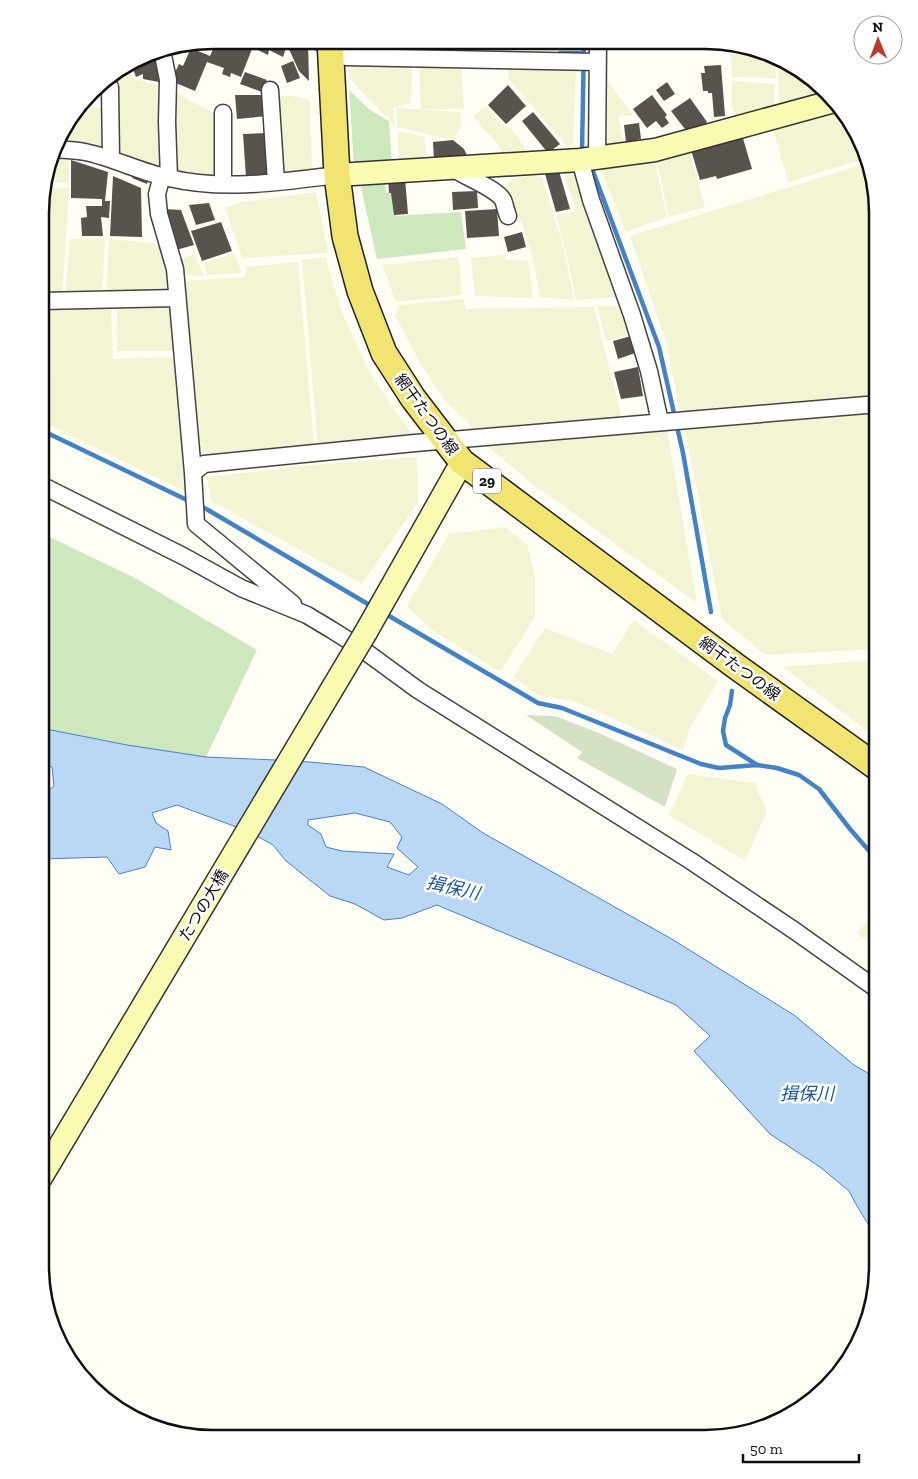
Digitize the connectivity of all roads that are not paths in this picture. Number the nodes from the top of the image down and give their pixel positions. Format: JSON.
{"nodes":[{"id":1,"x":326,"y":49,"type":"edge"},
{"id":2,"x":335,"y":49,"type":"edge"},
{"id":3,"x":598,"y":49,"type":"edge"},
{"id":4,"x":163,"y":56,"type":"edge"},
{"id":5,"x":597,"y":62,"type":"junction"},
{"id":6,"x":110,"y":86,"type":"dead end"},
{"id":7,"x":270,"y":90,"type":"dead end"},
{"id":8,"x":826,"y":103,"type":"edge"},
{"id":9,"x":223,"y":113,"type":"dead end"},
{"id":10,"x":62,"y":149,"type":"edge"},
{"id":11,"x":111,"y":159,"type":"junction"},
{"id":12,"x":588,"y":159,"type":"junction"},
{"id":13,"x":452,"y":168,"type":"junction"},
{"id":14,"x":336,"y":175,"type":"junction"},
{"id":15,"x":165,"y":177,"type":"junction"},
{"id":16,"x":276,"y":182,"type":"junction"},
{"id":17,"x":222,"y":184,"type":"junction"},
{"id":18,"x":508,"y":216,"type":"dead end"},
{"id":19,"x":176,"y":298,"type":"junction"},
{"id":20,"x":49,"y":302,"type":"edge"},
{"id":21,"x":869,"y":405,"type":"edge"},
{"id":22,"x":660,"y":422,"type":"junction"},
{"id":23,"x":446,"y":440,"type":"junction"},
{"id":24,"x":462,"y":462,"type":"junction"},
{"id":25,"x":194,"y":473,"type":"junction"},
{"id":26,"x":49,"y":489,"type":"edge"},
{"id":27,"x":307,"y":615,"type":"junction"},
{"id":28,"x":869,"y":762,"type":"edge"},
{"id":29,"x":869,"y":984,"type":"edge"},
{"id":30,"x":49,"y":1163,"type":"edge"}],
"edges":[{"from":1,"to":14,"type":"main road","name":"網干たつの線","number":"29"},
{"from":2,"to":5,"type":"street"},
{"from":3,"to":5,"type":"street"},
{"from":4,"to":15,"type":"street"},
{"from":5,"to":12,"type":"street"},
{"from":6,"to":11,"type":"street"},
{"from":7,"to":16,"type":"street"},
{"from":8,"to":12,"type":"street"},
{"from":9,"to":17,"type":"street"},
{"from":10,"to":11,"type":"street"},
{"from":11,"to":15,"type":"street"},
{"from":12,"to":13,"type":"street"},
{"from":12,"to":22,"type":"street"},
{"from":13,"to":14,"type":"street"},
{"from":13,"to":18,"type":"street"},
{"from":14,"to":16,"type":"street"},
{"from":14,"to":23,"type":"main road","name":"網干たつの線","number":"29"},
{"from":15,"to":17,"type":"street"},
{"from":15,"to":19,"type":"street"},
{"from":16,"to":17,"type":"street"},
{"from":19,"to":20,"type":"street"},
{"from":19,"to":25,"type":"street"},
{"from":21,"to":22,"type":"street"},
{"from":22,"to":23,"type":"street"},
{"from":23,"to":24,"type":"main road","name":"網干たつの線","number":"29"},
{"from":23,"to":25,"type":"street"},
{"from":24,"to":28,"type":"main road","name":"網干たつの線","number":"29"},
{"from":24,"to":30,"type":"street","name":"たつの大橋","bridge":true},
{"from":25,"to":27,"type":"street"},
{"from":26,"to":27,"type":"street"},
{"from":27,"to":29,"type":"street"}]}
